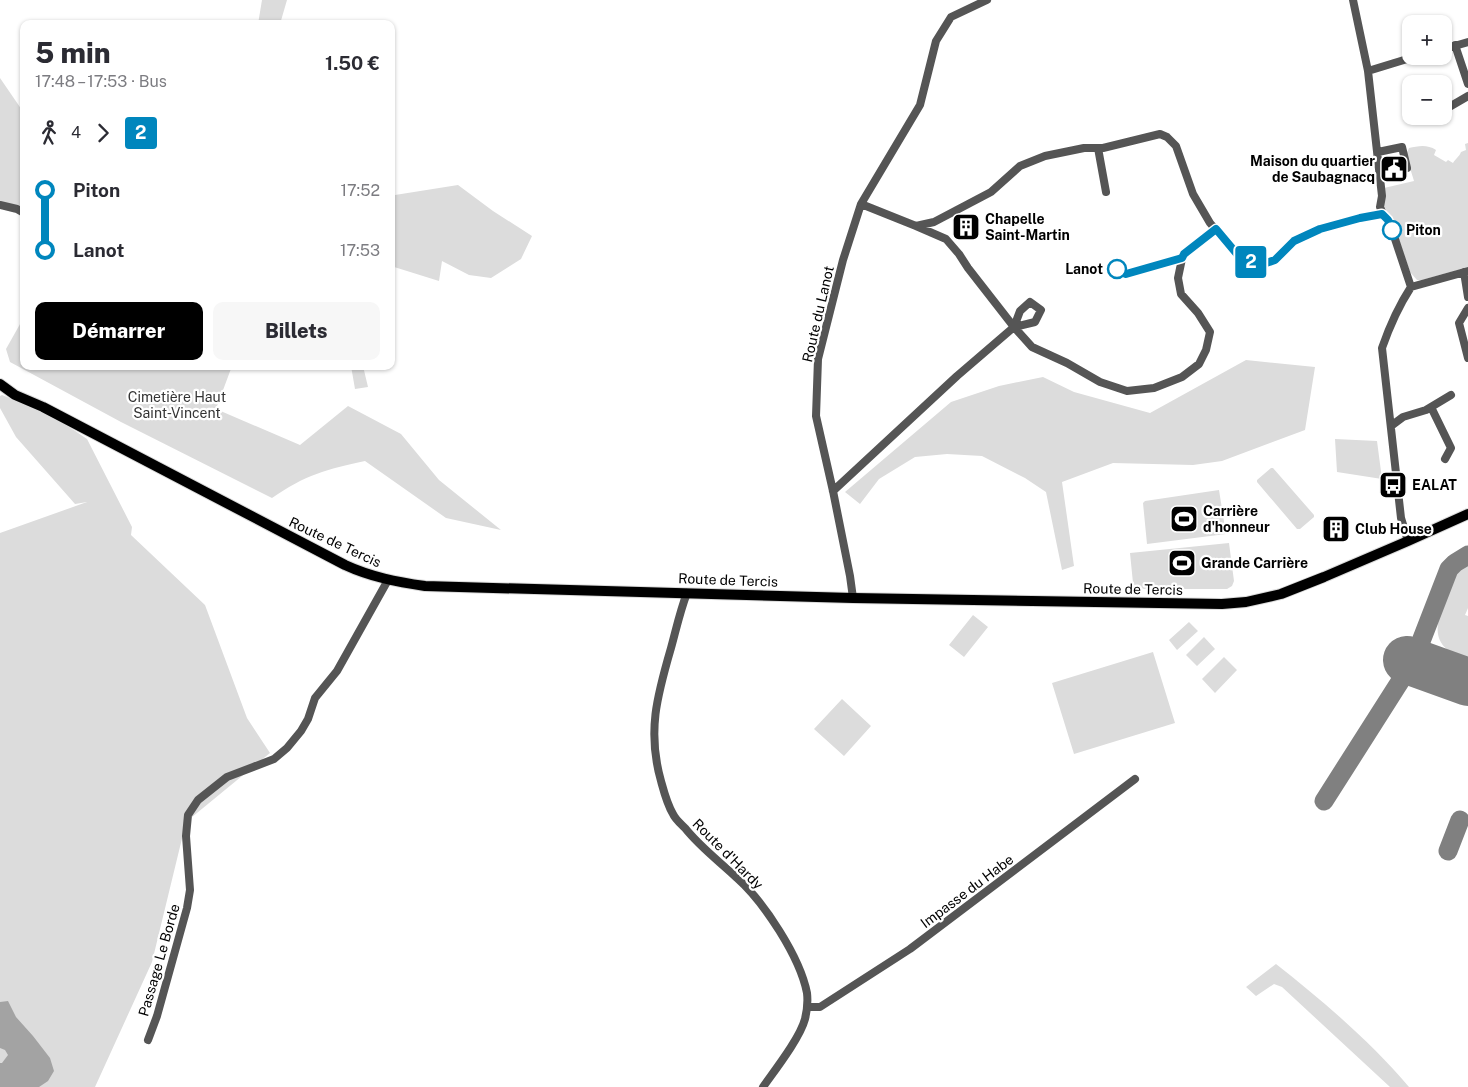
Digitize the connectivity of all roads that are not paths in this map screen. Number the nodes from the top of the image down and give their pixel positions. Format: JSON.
{"nodes":[{"id":1,"x":987,"y":0,"type":"edge"},
{"id":2,"x":1353,"y":0,"type":"edge"},
{"id":3,"x":1468,"y":42,"type":"edge"},
{"id":4,"x":1455,"y":45,"type":"junction"},
{"id":5,"x":1452,"y":46,"type":"edge"},
{"id":6,"x":1402,"y":61,"type":"edge"},
{"id":7,"x":1368,"y":71,"type":"junction"},
{"id":8,"x":1468,"y":84,"type":"edge"},
{"id":9,"x":1468,"y":96,"type":"edge"},
{"id":10,"x":1452,"y":105,"type":"edge"},
{"id":11,"x":1098,"y":148,"type":"junction"},
{"id":12,"x":1378,"y":152,"type":"junction"},
{"id":13,"x":1407,"y":168,"type":"dead end"},
{"id":14,"x":1106,"y":192,"type":"dead end"},
{"id":15,"x":861,"y":204,"type":"junction"},
{"id":16,"x":0,"y":205,"type":"edge"},
{"id":17,"x":20,"y":211,"type":"edge"},
{"id":18,"x":1382,"y":214,"type":"junction"},
{"id":19,"x":916,"y":226,"type":"junction"},
{"id":20,"x":1216,"y":229,"type":"junction"},
{"id":21,"x":1466,"y":272,"type":"edge"},
{"id":22,"x":1412,"y":287,"type":"junction"},
{"id":23,"x":1468,"y":297,"type":"edge"},
{"id":24,"x":1468,"y":308,"type":"edge"},
{"id":25,"x":1014,"y":327,"type":"junction"},
{"id":26,"x":1468,"y":358,"type":"edge"},
{"id":27,"x":0,"y":384,"type":"edge"},
{"id":28,"x":0,"y":392,"type":"edge"},
{"id":29,"x":14,"y":395,"type":"junction"},
{"id":30,"x":1452,"y":395,"type":"dead end"},
{"id":31,"x":1431,"y":407,"type":"junction"},
{"id":32,"x":1391,"y":426,"type":"junction"},
{"id":33,"x":1445,"y":459,"type":"dead end"},
{"id":34,"x":833,"y":490,"type":"junction"},
{"id":35,"x":1468,"y":514,"type":"edge"},
{"id":36,"x":1408,"y":542,"type":"junction"},
{"id":37,"x":388,"y":580,"type":"junction"},
{"id":38,"x":687,"y":593,"type":"junction"},
{"id":39,"x":853,"y":598,"type":"junction"},
{"id":40,"x":1135,"y":779,"type":"dead end"},
{"id":41,"x":807,"y":1007,"type":"junction"},
{"id":42,"x":148,"y":1040,"type":"dead end"},
{"id":43,"x":763,"y":1087,"type":"edge"}],
"edges":[{"from":1,"to":15,"type":"street","name":"Route du Lanot"},
{"from":2,"to":7,"type":"street"},
{"from":3,"to":4,"type":"street"},
{"from":4,"to":5,"type":"street"},
{"from":4,"to":8,"type":"street"},
{"from":6,"to":7,"type":"street"},
{"from":7,"to":12,"type":"street"},
{"from":9,"to":10,"type":"street"},
{"from":11,"to":14,"type":"street"},
{"from":11,"to":19,"type":"street"},
{"from":11,"to":20,"type":"street"},
{"from":12,"to":13,"type":"street"},
{"from":12,"to":18,"type":"street"},
{"from":15,"to":19,"type":"street"},
{"from":15,"to":34,"type":"street","name":"Route du Lanot"},
{"from":16,"to":17,"type":"street"},
{"from":18,"to":20,"type":"street"},
{"from":18,"to":22,"type":"street"},
{"from":19,"to":25,"type":"street"},
{"from":20,"to":25,"type":"street"},
{"from":21,"to":22,"type":"street"},
{"from":21,"to":23,"type":"street"},
{"from":22,"to":32,"type":"street"},
{"from":24,"to":26,"type":"street"},
{"from":25,"to":34,"type":"street"},
{"from":27,"to":29,"type":"main road","name":"Route de Tercis"},
{"from":28,"to":29,"type":"main road","name":"Route de Tercis"},
{"from":29,"to":37,"type":"main road","name":"Route de Tercis"},
{"from":30,"to":31,"type":"street"},
{"from":31,"to":32,"type":"street"},
{"from":31,"to":33,"type":"street"},
{"from":32,"to":36,"type":"street"},
{"from":34,"to":39,"type":"street","name":"Route du Lanot"},
{"from":35,"to":36,"type":"main road","name":"Route de Tercis"},
{"from":36,"to":39,"type":"main road","name":"Route de Tercis"},
{"from":37,"to":38,"type":"main road","name":"Route de Tercis"},
{"from":37,"to":42,"type":"street","name":"Passage Le Borde"},
{"from":38,"to":39,"type":"main road","name":"Route de Tercis"},
{"from":38,"to":41,"type":"street","name":"Route d'Hardy"},
{"from":40,"to":41,"type":"street","name":"Impasse du Habe"},
{"from":41,"to":43,"type":"street","name":"Route d'Hardy"}]}
